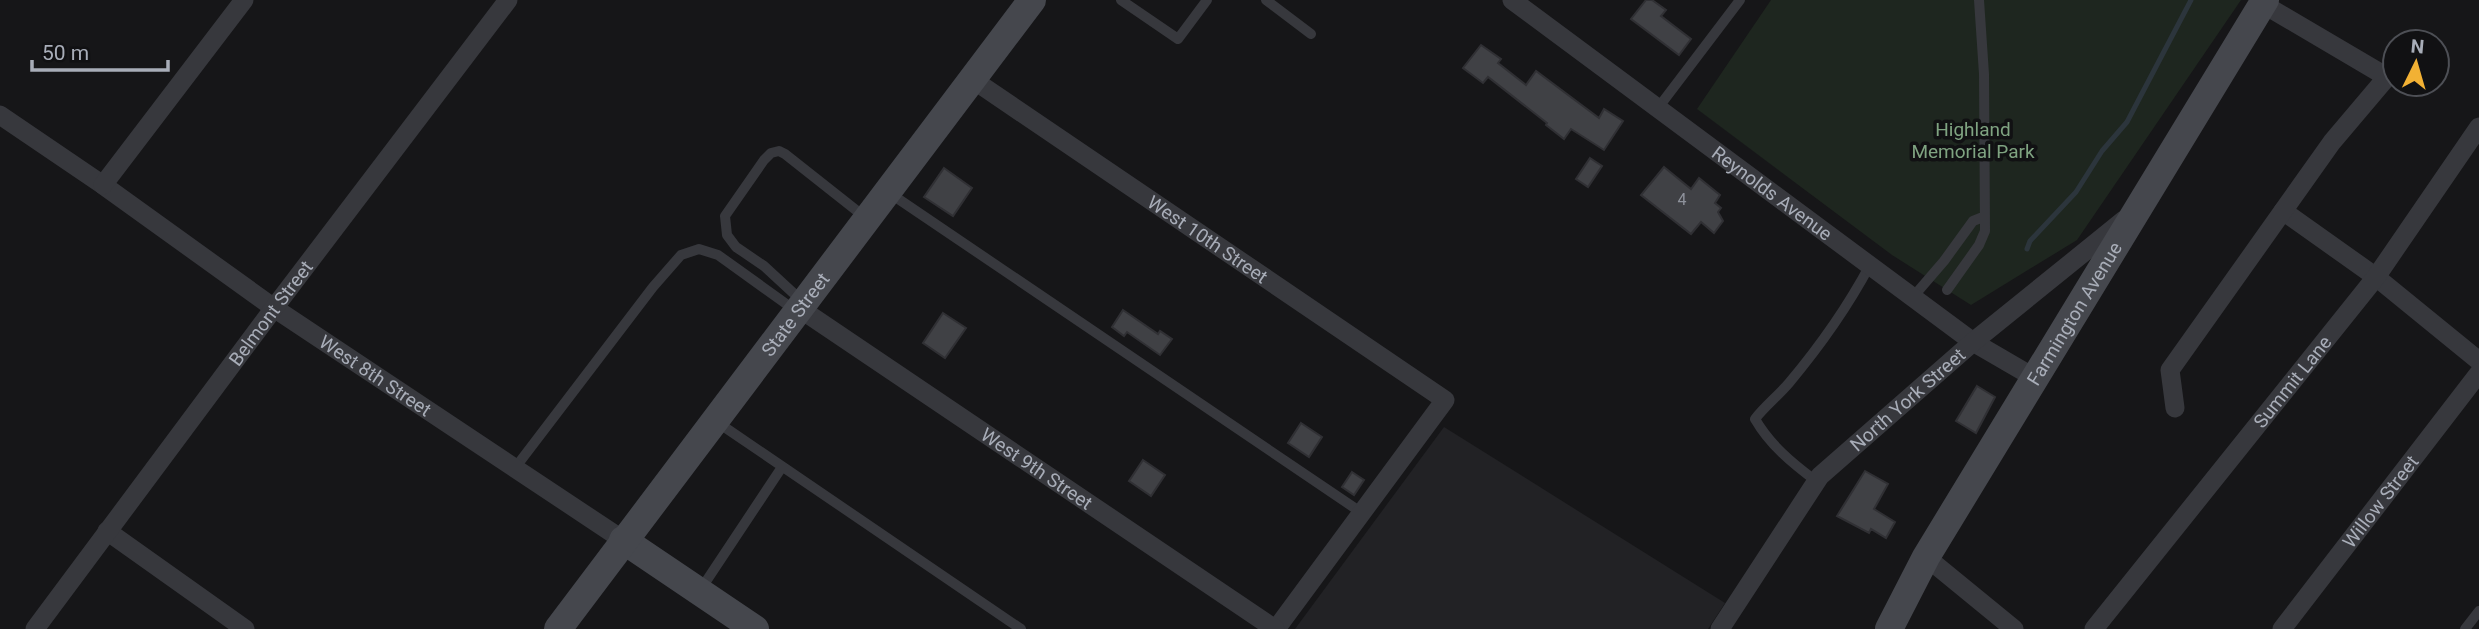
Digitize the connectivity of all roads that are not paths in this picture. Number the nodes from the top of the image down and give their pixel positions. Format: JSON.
{"nodes":[{"id":1,"x":244,"y":0,"type":"edge"},
{"id":2,"x":508,"y":0,"type":"edge"},
{"id":3,"x":1032,"y":0,"type":"edge"},
{"id":4,"x":1121,"y":0,"type":"edge"},
{"id":5,"x":1207,"y":0,"type":"edge"},
{"id":6,"x":1266,"y":0,"type":"edge"},
{"id":7,"x":1512,"y":0,"type":"edge"},
{"id":8,"x":1740,"y":0,"type":"edge"},
{"id":9,"x":1979,"y":0,"type":"edge"},
{"id":10,"x":2264,"y":2,"type":"edge"},
{"id":11,"x":1311,"y":34,"type":"dead end"},
{"id":12,"x":972,"y":79,"type":"junction"},
{"id":13,"x":1658,"y":108,"type":"junction"},
{"id":14,"x":0,"y":115,"type":"edge"},
{"id":15,"x":2479,"y":127,"type":"edge"},
{"id":16,"x":103,"y":185,"type":"junction"},
{"id":17,"x":887,"y":191,"type":"junction"},
{"id":18,"x":2138,"y":209,"type":"junction"},
{"id":19,"x":2283,"y":211,"type":"junction"},
{"id":20,"x":1983,"y":217,"type":"junction"},
{"id":21,"x":867,"y":219,"type":"junction"},
{"id":22,"x":1870,"y":265,"type":"junction"},
{"id":23,"x":2376,"y":277,"type":"junction"},
{"id":24,"x":1947,"y":290,"type":"dead end"},
{"id":25,"x":1913,"y":298,"type":"junction"},
{"id":26,"x":800,"y":307,"type":"junction"},
{"id":27,"x":274,"y":308,"type":"junction"},
{"id":28,"x":1977,"y":344,"type":"junction"},
{"id":29,"x":2479,"y":361,"type":"edge"},
{"id":30,"x":2479,"y":373,"type":"edge"},
{"id":31,"x":2035,"y":378,"type":"junction"},
{"id":32,"x":2175,"y":408,"type":"dead end"},
{"id":33,"x":714,"y":420,"type":"junction"},
{"id":34,"x":782,"y":467,"type":"junction"},
{"id":35,"x":515,"y":468,"type":"junction"},
{"id":36,"x":1816,"y":481,"type":"junction"},
{"id":37,"x":1362,"y":513,"type":"junction"},
{"id":38,"x":107,"y":531,"type":"junction"},
{"id":39,"x":623,"y":540,"type":"junction"},
{"id":40,"x":1926,"y":557,"type":"junction"},
{"id":41,"x":699,"y":592,"type":"junction"},
{"id":42,"x":2479,"y":611,"type":"edge"},
{"id":43,"x":35,"y":629,"type":"edge"},
{"id":44,"x":245,"y":629,"type":"edge"},
{"id":45,"x":558,"y":629,"type":"edge"},
{"id":46,"x":755,"y":629,"type":"edge"},
{"id":47,"x":1021,"y":629,"type":"edge"},
{"id":48,"x":1276,"y":629,"type":"edge"},
{"id":49,"x":1720,"y":629,"type":"edge"},
{"id":50,"x":1889,"y":629,"type":"edge"},
{"id":51,"x":2014,"y":629,"type":"edge"},
{"id":52,"x":2094,"y":629,"type":"edge"},
{"id":53,"x":2282,"y":629,"type":"edge"},
{"id":54,"x":2465,"y":629,"type":"edge"}],
"edges":[{"from":1,"to":16,"type":"street"},
{"from":2,"to":27,"type":"street","name":"Belmont Street"},
{"from":3,"to":12,"type":"street","name":"State Street"},
{"from":4,"to":5,"type":"lane"},
{"from":6,"to":11,"type":"lane"},
{"from":7,"to":13,"type":"street","name":"Reynolds Avenue"},
{"from":8,"to":13,"type":"lane"},
{"from":9,"to":20,"type":"lane"},
{"from":10,"to":18,"type":"street","name":"Farmington Avenue"},
{"from":10,"to":19,"type":"street"},
{"from":12,"to":17,"type":"street","name":"State Street"},
{"from":12,"to":37,"type":"street","name":"West 10th Street"},
{"from":13,"to":22,"type":"street","name":"Reynolds Avenue"},
{"from":14,"to":16,"type":"street","name":"West 8th Street"},
{"from":15,"to":23,"type":"street","name":"Summit Lane"},
{"from":16,"to":27,"type":"street","name":"West 8th Street"},
{"from":17,"to":21,"type":"street","name":"State Street"},
{"from":17,"to":37,"type":"lane"},
{"from":18,"to":28,"type":"street","name":"North York Street"},
{"from":18,"to":31,"type":"street","name":"Farmington Avenue"},
{"from":19,"to":23,"type":"street"},
{"from":19,"to":32,"type":"street"},
{"from":20,"to":24,"type":"lane"},
{"from":20,"to":25,"type":"lane"},
{"from":21,"to":26,"type":"street","name":"State Street"},
{"from":21,"to":26,"type":"lane"},
{"from":22,"to":25,"type":"street","name":"Reynolds Avenue"},
{"from":22,"to":36,"type":"lane"},
{"from":23,"to":29,"type":"street"},
{"from":23,"to":52,"type":"street","name":"Summit Lane"},
{"from":25,"to":28,"type":"street","name":"Reynolds Avenue"},
{"from":26,"to":33,"type":"street","name":"State Street"},
{"from":26,"to":35,"type":"lane"},
{"from":26,"to":48,"type":"street","name":"West 9th Street"},
{"from":27,"to":35,"type":"street","name":"West 8th Street"},
{"from":27,"to":38,"type":"street","name":"Belmont Street"},
{"from":28,"to":31,"type":"street","name":"Reynolds Avenue"},
{"from":28,"to":36,"type":"street","name":"North York Street"},
{"from":30,"to":53,"type":"street","name":"Willow Street"},
{"from":31,"to":40,"type":"street","name":"Farmington Avenue"},
{"from":33,"to":34,"type":"lane"},
{"from":33,"to":39,"type":"street","name":"State Street"},
{"from":34,"to":41,"type":"lane"},
{"from":34,"to":47,"type":"lane"},
{"from":35,"to":39,"type":"street","name":"West 8th Street"},
{"from":36,"to":49,"type":"street","name":"North York Street"},
{"from":37,"to":48,"type":"street"},
{"from":38,"to":43,"type":"street","name":"Belmont Street"},
{"from":38,"to":44,"type":"street"},
{"from":39,"to":41,"type":"street","name":"West 8th Street"},
{"from":39,"to":45,"type":"street","name":"State Street"},
{"from":40,"to":50,"type":"street","name":"Farmington Avenue"},
{"from":40,"to":51,"type":"street"},
{"from":41,"to":46,"type":"street","name":"West 8th Street"},
{"from":42,"to":54,"type":"lane"}]}
